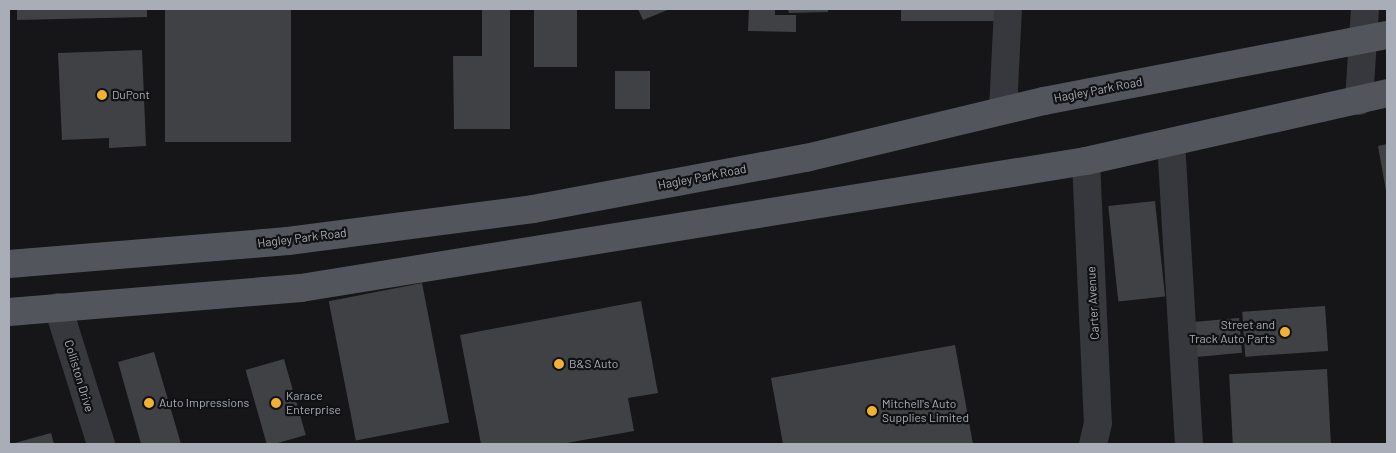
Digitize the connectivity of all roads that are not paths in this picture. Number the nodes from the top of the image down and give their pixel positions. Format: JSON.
{"nodes":[{"id":1,"x":1008,"y":9,"type":"edge"},
{"id":2,"x":1365,"y":9,"type":"edge"},
{"id":3,"x":1375,"y":37,"type":"edge"},
{"id":4,"x":1387,"y":93,"type":"edge"},
{"id":5,"x":1359,"y":101,"type":"junction"},
{"id":6,"x":1003,"y":110,"type":"junction"},
{"id":7,"x":1172,"y":142,"type":"junction"},
{"id":8,"x":1086,"y":160,"type":"junction"},
{"id":9,"x":9,"y":264,"type":"edge"},
{"id":10,"x":58,"y":307,"type":"junction"},
{"id":11,"x":9,"y":312,"type":"edge"},
{"id":12,"x":101,"y":444,"type":"edge"},
{"id":13,"x":1093,"y":444,"type":"edge"},
{"id":14,"x":1189,"y":444,"type":"edge"}],
"edges":[{"from":1,"to":6,"type":"street"},
{"from":2,"to":3,"type":"street"},
{"from":3,"to":5,"type":"street"},
{"from":3,"to":6,"type":"main road","name":"Hagley Park Road"},
{"from":4,"to":5,"type":"main road"},
{"from":5,"to":7,"type":"main road"},
{"from":6,"to":9,"type":"main road","name":"Hagley Park Road"},
{"from":7,"to":8,"type":"main road"},
{"from":7,"to":14,"type":"street"},
{"from":8,"to":10,"type":"main road"},
{"from":8,"to":13,"type":"street","name":"Carter Avenue"},
{"from":10,"to":11,"type":"main road"},
{"from":10,"to":12,"type":"street","name":"Colliston Drive"}]}
